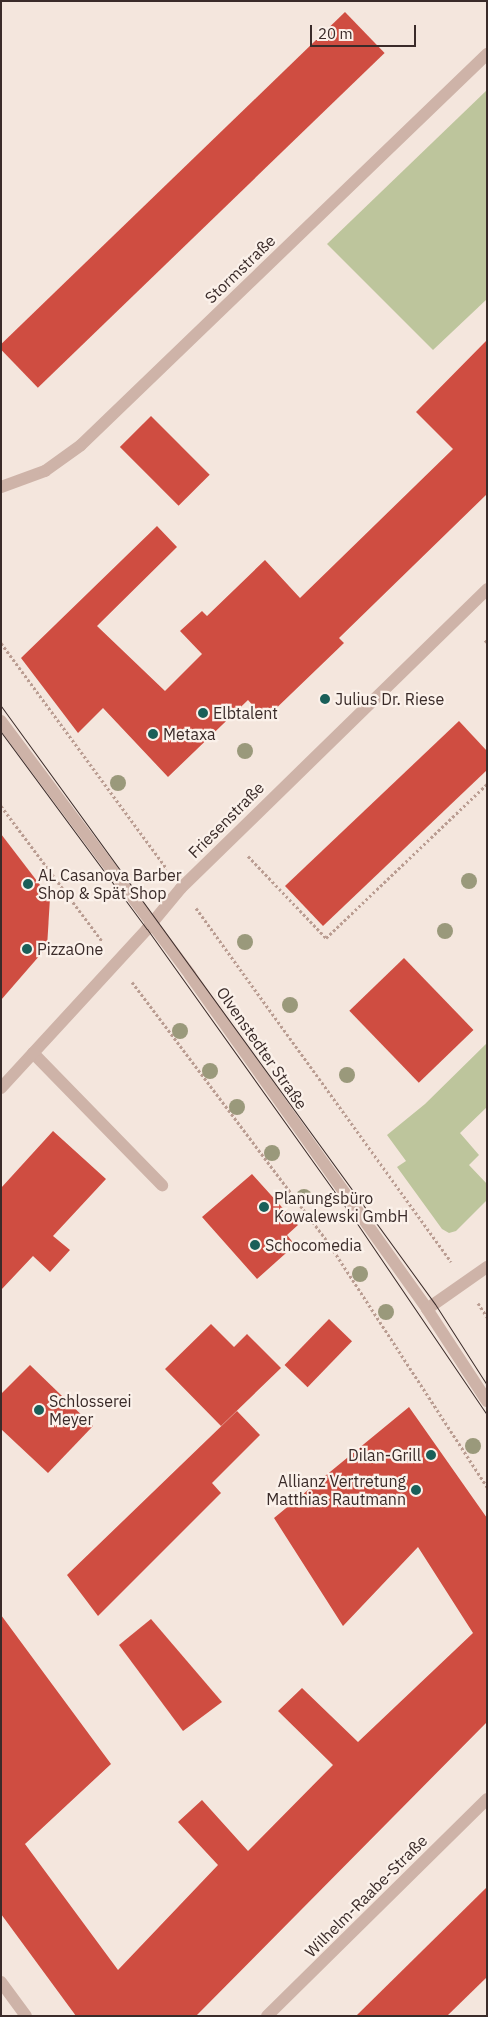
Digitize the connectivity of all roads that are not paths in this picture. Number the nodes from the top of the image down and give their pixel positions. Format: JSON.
{"nodes":[{"id":1,"x":487,"y":54,"type":"edge"},
{"id":2,"x":1,"y":487,"type":"edge"},
{"id":3,"x":487,"y":589,"type":"edge"},
{"id":4,"x":1,"y":721,"type":"edge"},
{"id":5,"x":152,"y":923,"type":"junction"},
{"id":6,"x":33,"y":1053,"type":"junction"},
{"id":7,"x":1,"y":1088,"type":"edge"},
{"id":8,"x":162,"y":1185,"type":"dead end"},
{"id":9,"x":487,"y":1267,"type":"edge"},
{"id":10,"x":427,"y":1309,"type":"junction"},
{"id":11,"x":487,"y":1400,"type":"edge"},
{"id":12,"x":487,"y":1799,"type":"edge"},
{"id":13,"x":1,"y":1982,"type":"edge"},
{"id":14,"x":26,"y":2016,"type":"edge"},
{"id":15,"x":267,"y":2016,"type":"edge"}],
"edges":[{"from":1,"to":2,"type":"street","name":"Stormstraße"},
{"from":3,"to":5,"type":"street","name":"Friesenstraße"},
{"from":4,"to":5,"type":"street","name":"Olvenstedter Straße"},
{"from":5,"to":6,"type":"street","name":"Friesenstraße"},
{"from":5,"to":10,"type":"street","name":"Olvenstedter Straße"},
{"from":6,"to":7,"type":"street","name":"Friesenstraße"},
{"from":6,"to":8,"type":"street"},
{"from":9,"to":10,"type":"street"},
{"from":10,"to":11,"type":"street","name":"Olvenstedter Straße"},
{"from":12,"to":15,"type":"street","name":"Wilhelm-Raabe-Straße"},
{"from":13,"to":14,"type":"street"}]}
